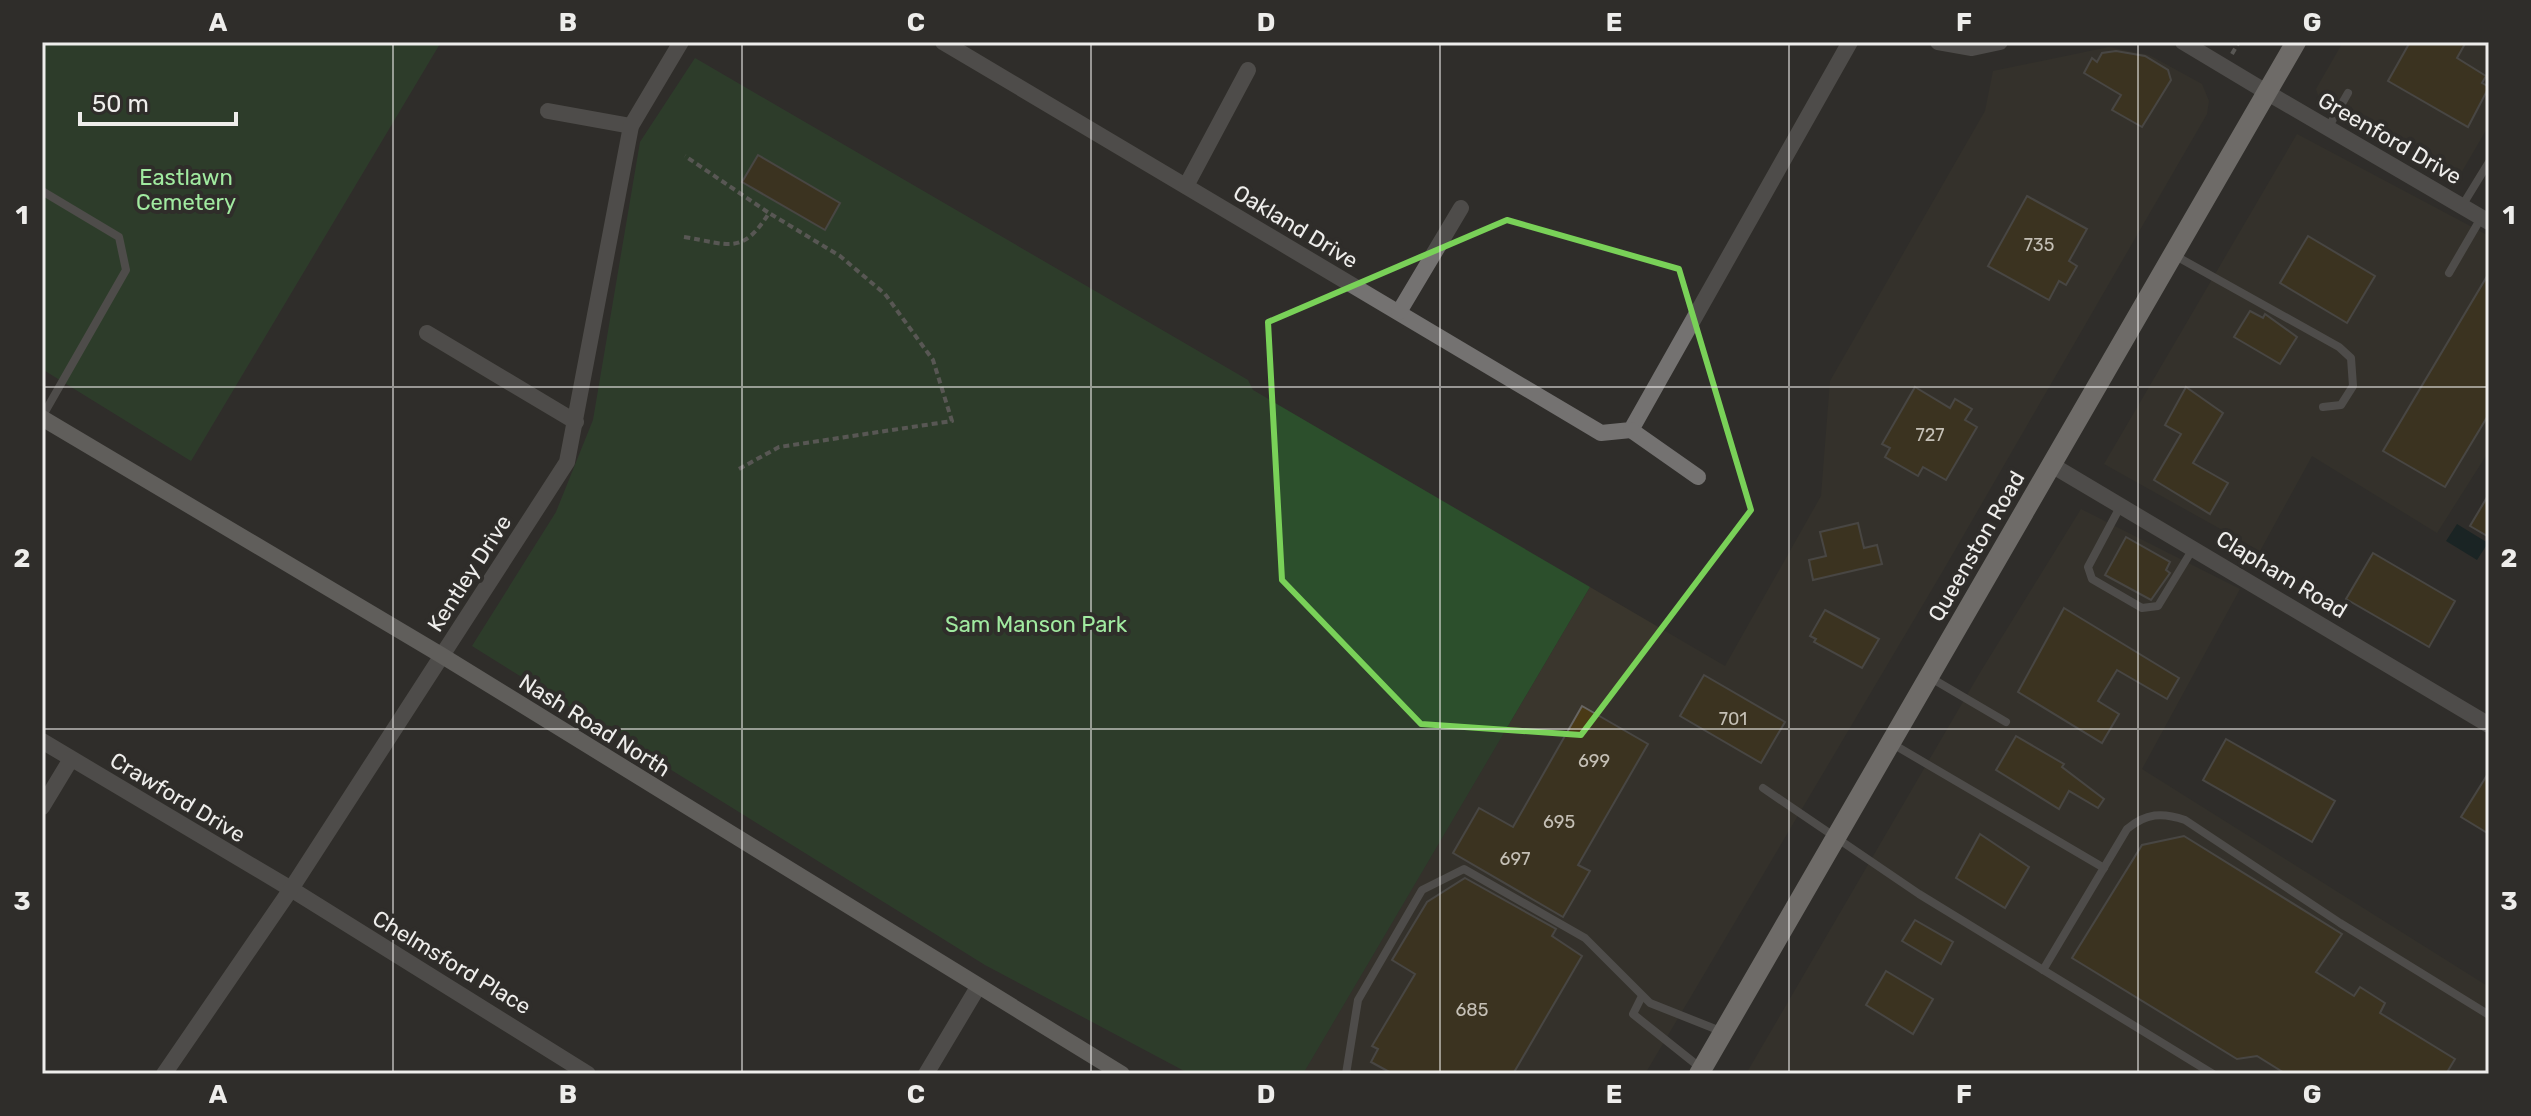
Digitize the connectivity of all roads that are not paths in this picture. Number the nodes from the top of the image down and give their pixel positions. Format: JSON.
{"nodes":[{"id":1,"x":681,"y":42,"type":"edge"},
{"id":2,"x":943,"y":42,"type":"edge"},
{"id":3,"x":1850,"y":42,"type":"edge"},
{"id":4,"x":1938,"y":42,"type":"edge"},
{"id":5,"x":2000,"y":42,"type":"edge"},
{"id":6,"x":2183,"y":42,"type":"edge"},
{"id":7,"x":2296,"y":42,"type":"edge"},
{"id":8,"x":970,"y":49,"type":"edge"},
{"id":9,"x":1248,"y":70,"type":"dead end"},
{"id":10,"x":2268,"y":93,"type":"junction"},
{"id":11,"x":2348,"y":93,"type":"dead end"},
{"id":12,"x":548,"y":111,"type":"dead end"},
{"id":13,"x":631,"y":126,"type":"junction"},
{"id":14,"x":2328,"y":128,"type":"junction"},
{"id":15,"x":2489,"y":162,"type":"edge"},
{"id":16,"x":1186,"y":186,"type":"junction"},
{"id":17,"x":42,"y":191,"type":"edge"},
{"id":18,"x":2462,"y":206,"type":"junction"},
{"id":19,"x":1461,"y":208,"type":"dead end"},
{"id":20,"x":2485,"y":220,"type":"edge"},
{"id":21,"x":2174,"y":255,"type":"junction"},
{"id":22,"x":2449,"y":273,"type":"dead end"},
{"id":23,"x":1399,"y":312,"type":"junction"},
{"id":24,"x":427,"y":333,"type":"dead end"},
{"id":25,"x":2323,"y":407,"type":"dead end"},
{"id":26,"x":42,"y":417,"type":"edge"},
{"id":27,"x":576,"y":422,"type":"junction"},
{"id":28,"x":1631,"y":430,"type":"junction"},
{"id":29,"x":2050,"y":464,"type":"junction"},
{"id":30,"x":1698,"y":477,"type":"dead end"},
{"id":31,"x":2121,"y":506,"type":"junction"},
{"id":32,"x":2194,"y":547,"type":"junction"},
{"id":33,"x":441,"y":655,"type":"junction"},
{"id":34,"x":1930,"y":677,"type":"junction"},
{"id":35,"x":2006,"y":722,"type":"dead end"},
{"id":36,"x":2489,"y":725,"type":"edge"},
{"id":37,"x":42,"y":741,"type":"edge"},
{"id":38,"x":1891,"y":743,"type":"junction"},
{"id":39,"x":71,"y":759,"type":"junction"},
{"id":40,"x":1763,"y":788,"type":"dead end"},
{"id":41,"x":42,"y":807,"type":"edge"},
{"id":42,"x":1836,"y":839,"type":"junction"},
{"id":43,"x":2104,"y":868,"type":"junction"},
{"id":44,"x":291,"y":889,"type":"junction"},
{"id":45,"x":2043,"y":970,"type":"junction"},
{"id":46,"x":978,"y":987,"type":"junction"},
{"id":47,"x":1641,"y":998,"type":"junction"},
{"id":48,"x":2489,"y":1015,"type":"edge"},
{"id":49,"x":1724,"y":1032,"type":"junction"},
{"id":50,"x":1704,"y":1072,"type":"edge"},
{"id":51,"x":164,"y":1074,"type":"edge"},
{"id":52,"x":588,"y":1074,"type":"edge"},
{"id":53,"x":926,"y":1074,"type":"edge"},
{"id":54,"x":1122,"y":1074,"type":"edge"},
{"id":55,"x":1346,"y":1074,"type":"edge"},
{"id":56,"x":2213,"y":1074,"type":"edge"}],
"edges":[{"from":1,"to":13,"type":"street","name":"Kentley Drive"},
{"from":2,"to":8,"type":"street","name":"Oakland Drive"},
{"from":3,"to":28,"type":"street"},
{"from":4,"to":5,"type":"street"},
{"from":6,"to":10,"type":"street","name":"Greenford Drive"},
{"from":7,"to":10,"type":"main road","name":"Queenston Road"},
{"from":8,"to":16,"type":"street","name":"Oakland Drive"},
{"from":9,"to":16,"type":"street"},
{"from":10,"to":14,"type":"street","name":"Greenford Drive"},
{"from":10,"to":21,"type":"main road","name":"Queenston Road"},
{"from":11,"to":14,"type":"lane"},
{"from":12,"to":13,"type":"street"},
{"from":13,"to":27,"type":"street","name":"Kentley Drive"},
{"from":14,"to":18,"type":"street","name":"Greenford Drive"},
{"from":15,"to":18,"type":"lane"},
{"from":16,"to":23,"type":"street","name":"Oakland Drive"},
{"from":17,"to":26,"type":"lane"},
{"from":18,"to":20,"type":"street","name":"Greenford Drive"},
{"from":19,"to":23,"type":"street"},
{"from":20,"to":22,"type":"lane"},
{"from":21,"to":25,"type":"lane"},
{"from":21,"to":29,"type":"main road","name":"Queenston Road"},
{"from":23,"to":28,"type":"street","name":"Oakland Drive"},
{"from":24,"to":27,"type":"street"},
{"from":26,"to":33,"type":"main road","name":"Nash Road North"},
{"from":27,"to":33,"type":"street","name":"Kentley Drive"},
{"from":28,"to":30,"type":"street"},
{"from":29,"to":31,"type":"street","name":"Clapham Road"},
{"from":29,"to":34,"type":"main road","name":"Queenston Road"},
{"from":31,"to":32,"type":"street","name":"Clapham Road"},
{"from":31,"to":32,"type":"lane"},
{"from":32,"to":36,"type":"street","name":"Clapham Road"},
{"from":33,"to":44,"type":"street","name":"Kentley Drive"},
{"from":33,"to":46,"type":"main road","name":"Nash Road North"},
{"from":34,"to":35,"type":"lane"},
{"from":34,"to":38,"type":"main road","name":"Queenston Road"},
{"from":37,"to":39,"type":"street","name":"Crawford Drive"},
{"from":38,"to":42,"type":"main road","name":"Queenston Road"},
{"from":38,"to":43,"type":"lane"},
{"from":39,"to":41,"type":"street"},
{"from":39,"to":44,"type":"street","name":"Crawford Drive"},
{"from":40,"to":42,"type":"lane"},
{"from":42,"to":45,"type":"lane"},
{"from":42,"to":49,"type":"main road","name":"Queenston Road"},
{"from":43,"to":45,"type":"lane"},
{"from":43,"to":48,"type":"lane"},
{"from":44,"to":51,"type":"street","name":"Kentley Drive"},
{"from":44,"to":52,"type":"street","name":"Chelmsford Place"},
{"from":45,"to":56,"type":"lane"},
{"from":46,"to":53,"type":"street"},
{"from":46,"to":54,"type":"main road","name":"Nash Road North"},
{"from":47,"to":49,"type":"lane"},
{"from":47,"to":50,"type":"lane"},
{"from":47,"to":55,"type":"lane"},
{"from":49,"to":50,"type":"main road","name":"Queenston Road"}]}
